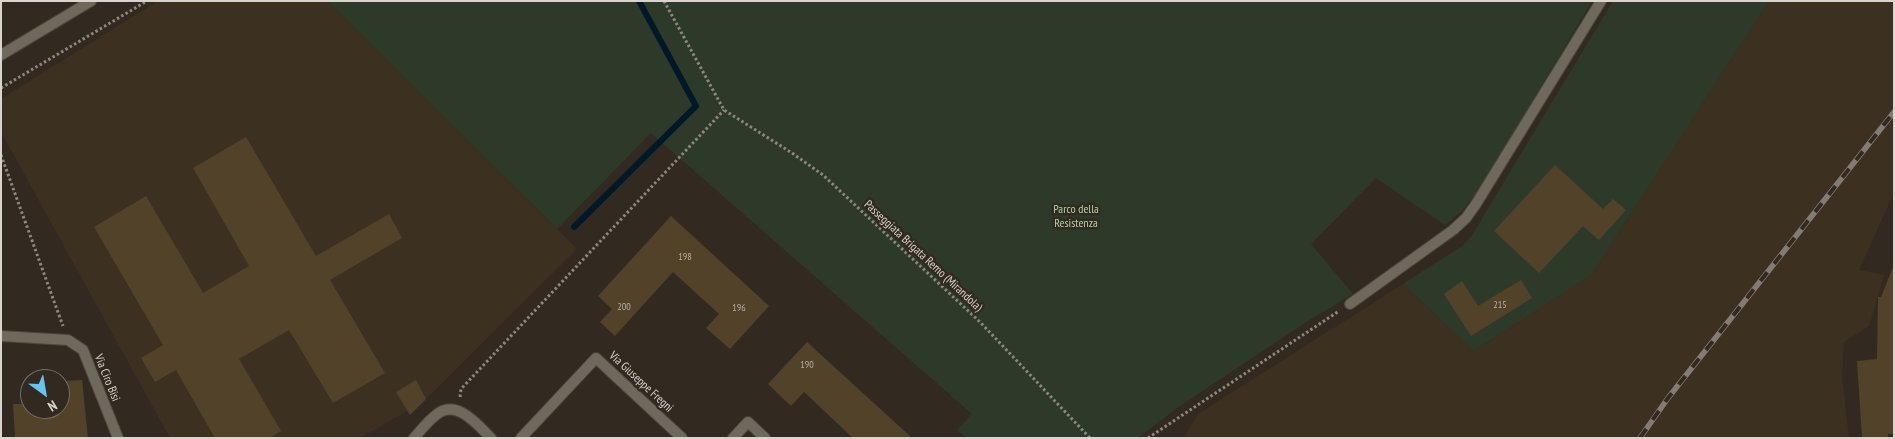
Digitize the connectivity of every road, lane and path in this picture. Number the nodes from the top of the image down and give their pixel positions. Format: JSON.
{"nodes":[{"id":1,"x":91,"y":1,"type":"edge"},
{"id":2,"x":147,"y":1,"type":"edge"},
{"id":3,"x":664,"y":1,"type":"edge"},
{"id":4,"x":1601,"y":1,"type":"edge"},
{"id":5,"x":1,"y":55,"type":"edge"},
{"id":6,"x":1,"y":88,"type":"edge"},
{"id":7,"x":724,"y":110,"type":"junction"},
{"id":8,"x":1,"y":155,"type":"edge"},
{"id":9,"x":1350,"y":304,"type":"joint"},
{"id":10,"x":1,"y":336,"type":"edge"},
{"id":11,"x":68,"y":340,"type":"junction"},
{"id":12,"x":458,"y":411,"type":"junction"},
{"id":13,"x":118,"y":438,"type":"edge"},
{"id":14,"x":414,"y":438,"type":"edge"},
{"id":15,"x":491,"y":438,"type":"edge"},
{"id":16,"x":521,"y":438,"type":"edge"},
{"id":17,"x":682,"y":438,"type":"edge"},
{"id":18,"x":733,"y":438,"type":"edge"},
{"id":19,"x":765,"y":438,"type":"edge"},
{"id":20,"x":1090,"y":438,"type":"edge"},
{"id":21,"x":1148,"y":438,"type":"edge"}],
"edges":[{"from":1,"to":5,"type":"street"},
{"from":2,"to":6,"type":"path"},
{"from":3,"to":7,"type":"path"},
{"from":4,"to":9,"type":"street"},
{"from":7,"to":12,"type":"path"},
{"from":7,"to":20,"type":"path","name":"Passeggiata Brigata Remo (Mirandola)"},
{"from":8,"to":11,"type":"path"},
{"from":9,"to":21,"type":"path"},
{"from":10,"to":11,"type":"street"},
{"from":11,"to":13,"type":"street","name":"Via Ciro Bisi"},
{"from":12,"to":14,"type":"street"},
{"from":12,"to":15,"type":"street"},
{"from":16,"to":17,"type":"street","name":"Via Giuseppe Fregni"},
{"from":18,"to":19,"type":"street"}]}
